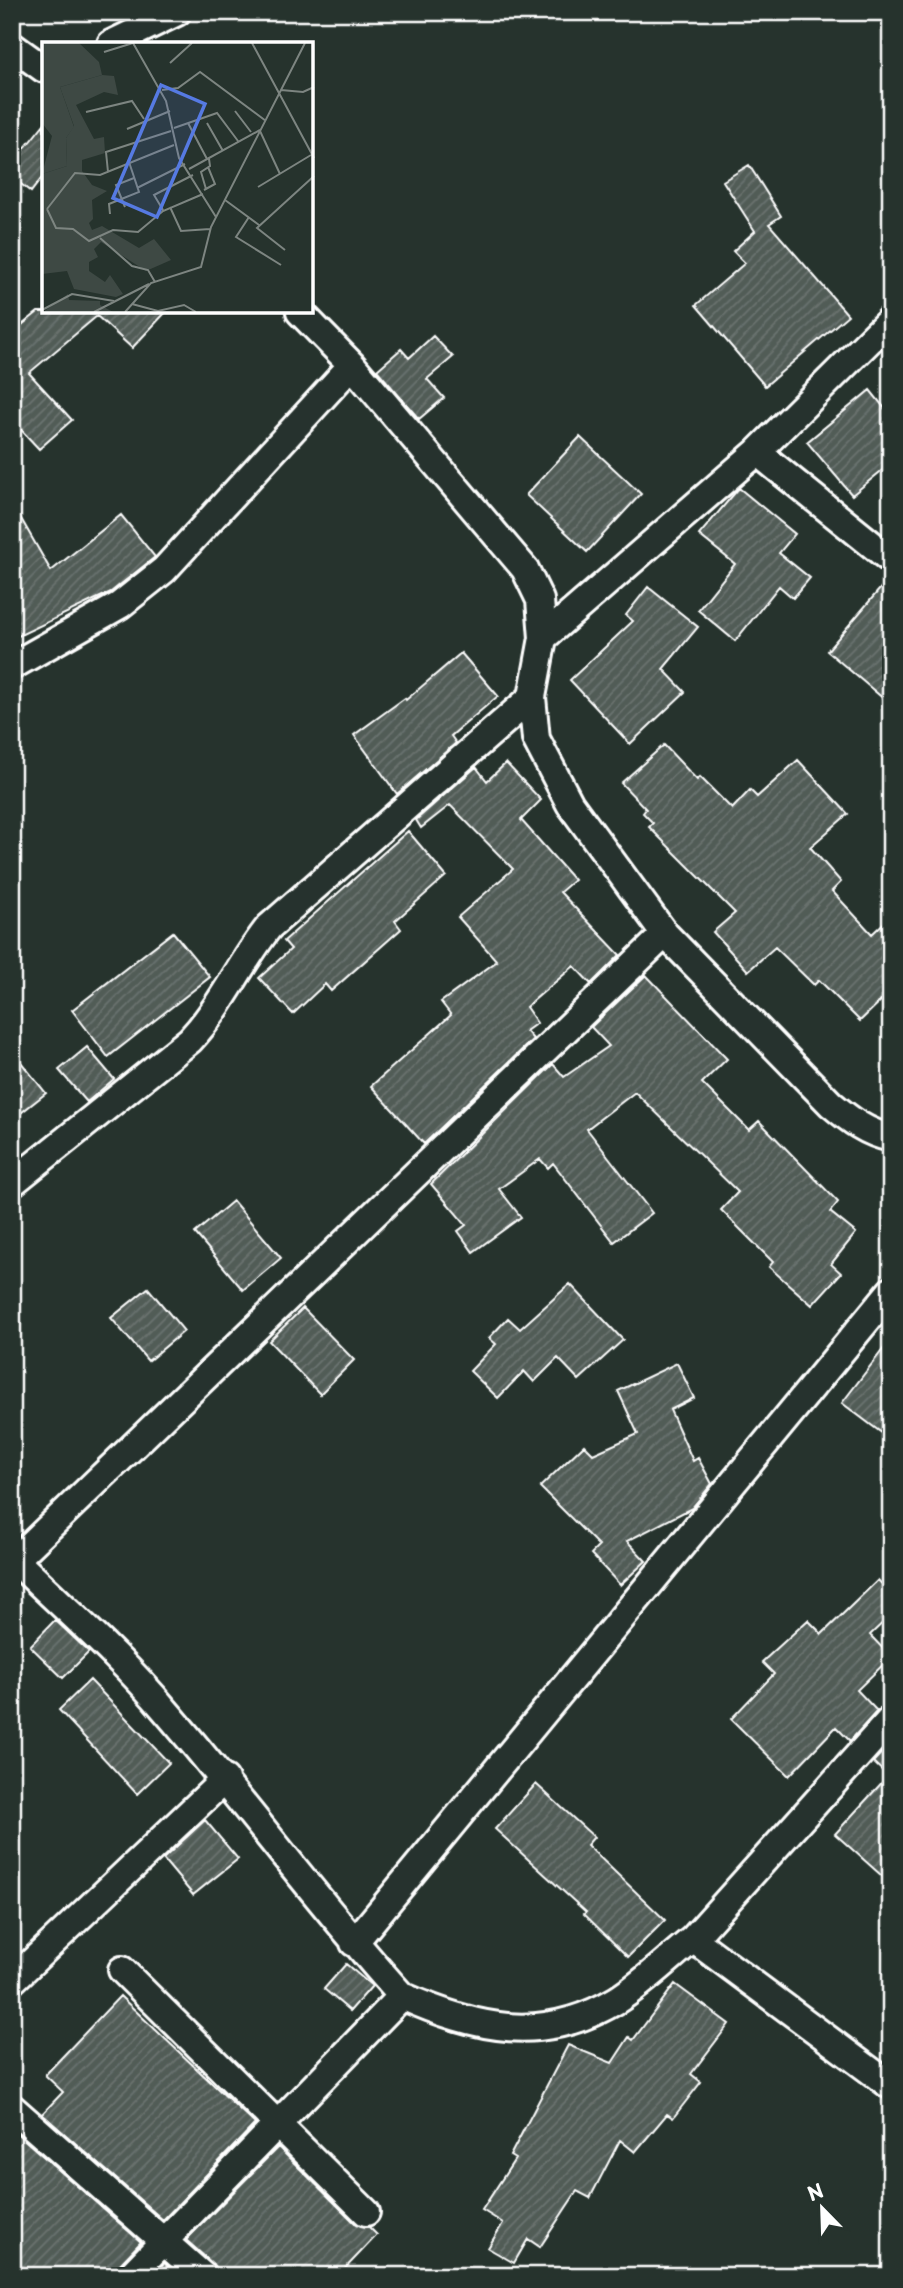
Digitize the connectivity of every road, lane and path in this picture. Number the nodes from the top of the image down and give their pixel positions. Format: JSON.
{"nodes":[{"id":1,"x":177,"y":12,"type":"edge"},
{"id":2,"x":115,"y":42,"type":"edge"},
{"id":3,"x":12,"y":46,"type":"edge"},
{"id":4,"x":42,"y":68,"type":"edge"},
{"id":5,"x":301,"y":313,"type":"edge"},
{"id":6,"x":891,"y":319,"type":"edge"},
{"id":7,"x":352,"y":365,"type":"junction"},
{"id":8,"x":757,"y":452,"type":"junction"},
{"id":9,"x":891,"y":560,"type":"edge"},
{"id":10,"x":543,"y":638,"type":"junction"},
{"id":11,"x":12,"y":667,"type":"edge"},
{"id":12,"x":532,"y":697,"type":"junction"},
{"id":13,"x":665,"y":934,"type":"junction"},
{"id":14,"x":891,"y":1138,"type":"edge"},
{"id":15,"x":12,"y":1183,"type":"edge"},
{"id":16,"x":891,"y":1291,"type":"edge"},
{"id":17,"x":14,"y":1561,"type":"edge"},
{"id":18,"x":891,"y":1719,"type":"edge"},
{"id":19,"x":225,"y":1779,"type":"junction"},
{"id":20,"x":693,"y":1939,"type":"junction"},
{"id":21,"x":354,"y":1943,"type":"junction"},
{"id":22,"x":122,"y":1970,"type":"dead end"},
{"id":23,"x":12,"y":1981,"type":"edge"},
{"id":24,"x":402,"y":1996,"type":"junction"},
{"id":25,"x":891,"y":2086,"type":"edge"},
{"id":26,"x":12,"y":2108,"type":"edge"},
{"id":27,"x":276,"y":2123,"type":"junction"},
{"id":28,"x":366,"y":2212,"type":"dead end"},
{"id":29,"x":166,"y":2242,"type":"junction"},
{"id":30,"x":130,"y":2276,"type":"edge"},
{"id":31,"x":204,"y":2276,"type":"edge"}],
"edges":[{"from":1,"to":2,"type":"street"},
{"from":3,"to":4,"type":"street"},
{"from":5,"to":7,"type":"street"},
{"from":6,"to":8,"type":"street"},
{"from":7,"to":10,"type":"street"},
{"from":7,"to":11,"type":"street"},
{"from":8,"to":9,"type":"street"},
{"from":8,"to":10,"type":"street"},
{"from":10,"to":12,"type":"street"},
{"from":12,"to":13,"type":"street"},
{"from":12,"to":15,"type":"street"},
{"from":13,"to":14,"type":"street"},
{"from":13,"to":17,"type":"street"},
{"from":16,"to":21,"type":"street"},
{"from":17,"to":19,"type":"street"},
{"from":18,"to":20,"type":"street"},
{"from":19,"to":21,"type":"street"},
{"from":19,"to":23,"type":"street"},
{"from":20,"to":24,"type":"street"},
{"from":20,"to":25,"type":"street"},
{"from":21,"to":24,"type":"street"},
{"from":22,"to":27,"type":"street"},
{"from":24,"to":27,"type":"street"},
{"from":26,"to":29,"type":"street"},
{"from":27,"to":28,"type":"street"},
{"from":27,"to":29,"type":"street"},
{"from":29,"to":30,"type":"street"},
{"from":29,"to":31,"type":"street"}]}
